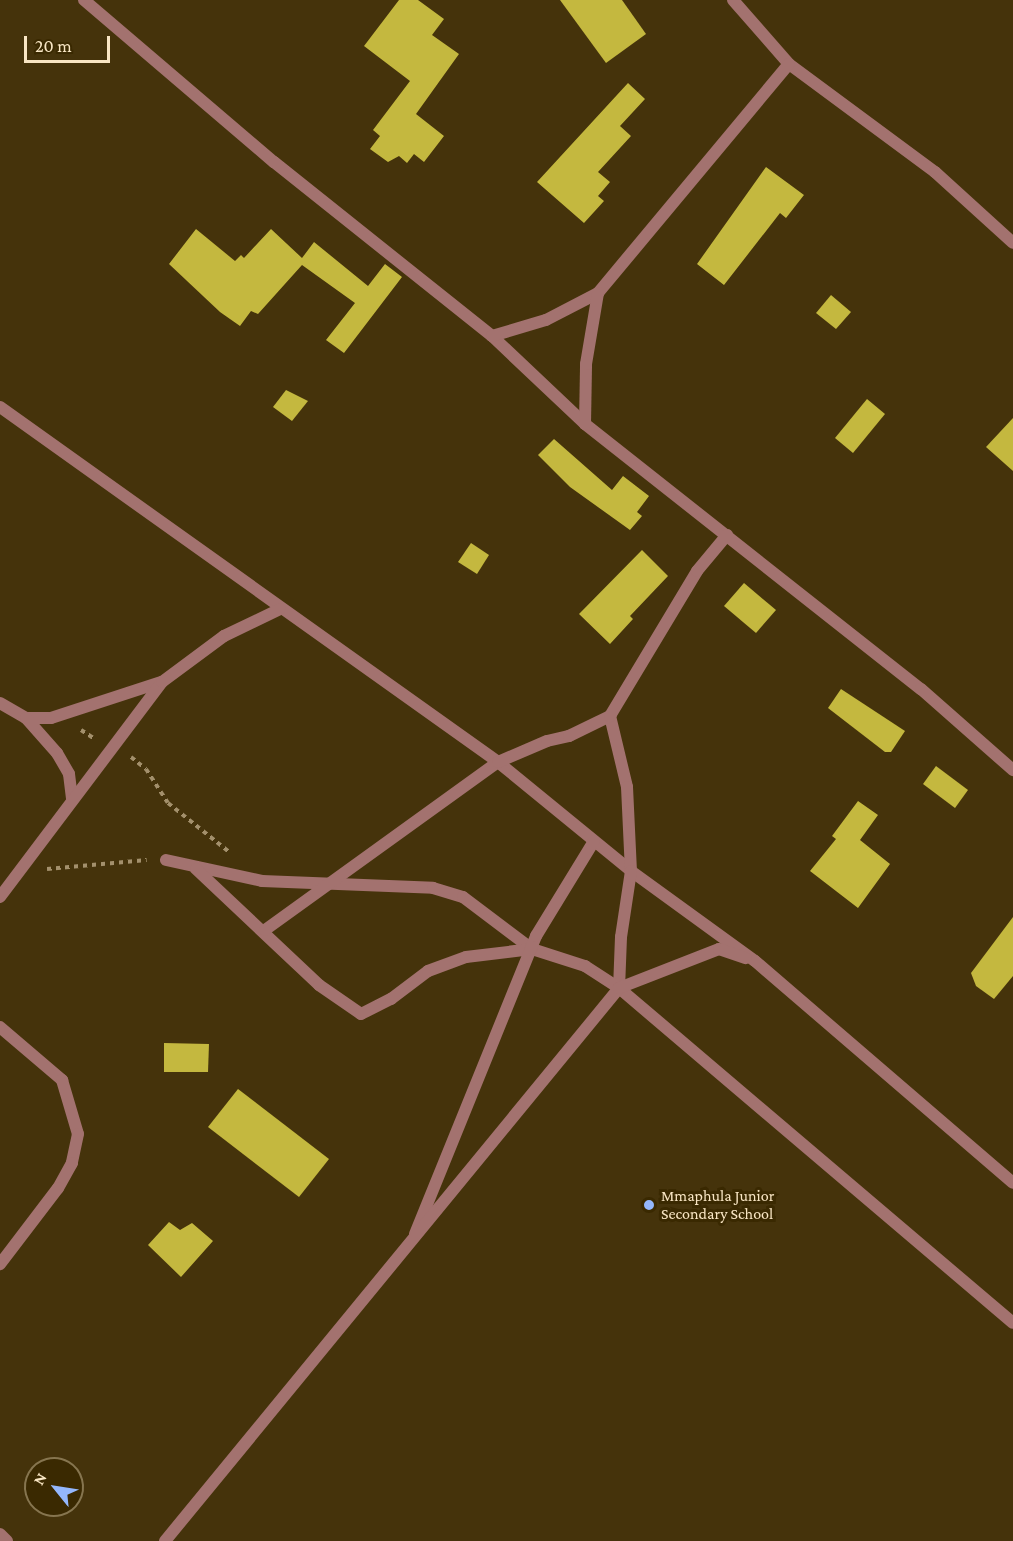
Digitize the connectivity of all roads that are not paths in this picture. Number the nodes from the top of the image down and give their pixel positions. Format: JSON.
{"nodes":[{"id":1,"x":84,"y":0,"type":"edge"},
{"id":2,"x":733,"y":0,"type":"edge"},
{"id":3,"x":789,"y":64,"type":"junction"},
{"id":4,"x":1013,"y":243,"type":"edge"},
{"id":5,"x":598,"y":293,"type":"junction"},
{"id":6,"x":492,"y":336,"type":"junction"},
{"id":7,"x":0,"y":407,"type":"edge"},
{"id":8,"x":585,"y":424,"type":"junction"},
{"id":9,"x":727,"y":534,"type":"junction"},
{"id":10,"x":280,"y":609,"type":"junction"},
{"id":11,"x":162,"y":682,"type":"junction"},
{"id":12,"x":0,"y":703,"type":"edge"},
{"id":13,"x":610,"y":716,"type":"junction"},
{"id":14,"x":26,"y":718,"type":"junction"},
{"id":15,"x":498,"y":762,"type":"junction"},
{"id":16,"x":1013,"y":770,"type":"edge"},
{"id":17,"x":72,"y":800,"type":"junction"},
{"id":18,"x":594,"y":841,"type":"junction"},
{"id":19,"x":166,"y":860,"type":"road end"},
{"id":20,"x":195,"y":868,"type":"junction"},
{"id":21,"x":631,"y":871,"type":"junction"},
{"id":22,"x":325,"y":886,"type":"junction"},
{"id":23,"x":0,"y":897,"type":"edge"},
{"id":24,"x":265,"y":930,"type":"junction"},
{"id":25,"x":532,"y":949,"type":"junction"},
{"id":26,"x":755,"y":961,"type":"junction"},
{"id":27,"x":619,"y":988,"type":"junction"},
{"id":28,"x":0,"y":1027,"type":"edge"},
{"id":29,"x":1013,"y":1183,"type":"edge"},
{"id":30,"x":410,"y":1247,"type":"junction"},
{"id":31,"x":0,"y":1264,"type":"edge"},
{"id":32,"x":1013,"y":1323,"type":"edge"},
{"id":33,"x":0,"y":1534,"type":"edge"},
{"id":34,"x":7,"y":1541,"type":"edge"},
{"id":35,"x":165,"y":1541,"type":"edge"}],
"edges":[{"from":1,"to":6,"type":"street"},
{"from":2,"to":3,"type":"street"},
{"from":3,"to":4,"type":"street"},
{"from":3,"to":5,"type":"street"},
{"from":5,"to":6,"type":"street"},
{"from":5,"to":8,"type":"street"},
{"from":6,"to":8,"type":"street"},
{"from":7,"to":10,"type":"street"},
{"from":8,"to":9,"type":"street"},
{"from":9,"to":13,"type":"street"},
{"from":9,"to":16,"type":"street"},
{"from":10,"to":11,"type":"street"},
{"from":10,"to":15,"type":"street"},
{"from":11,"to":14,"type":"street"},
{"from":11,"to":17,"type":"street"},
{"from":12,"to":14,"type":"street"},
{"from":13,"to":15,"type":"street"},
{"from":13,"to":21,"type":"street"},
{"from":14,"to":17,"type":"street"},
{"from":15,"to":18,"type":"street"},
{"from":15,"to":22,"type":"street"},
{"from":17,"to":23,"type":"street"},
{"from":18,"to":21,"type":"street"},
{"from":18,"to":25,"type":"street"},
{"from":19,"to":20,"type":"street"},
{"from":20,"to":22,"type":"street"},
{"from":20,"to":24,"type":"street"},
{"from":21,"to":26,"type":"street"},
{"from":21,"to":27,"type":"street"},
{"from":22,"to":24,"type":"street"},
{"from":22,"to":25,"type":"street"},
{"from":24,"to":25,"type":"street"},
{"from":25,"to":27,"type":"street"},
{"from":25,"to":30,"type":"street"},
{"from":26,"to":27,"type":"street"},
{"from":26,"to":29,"type":"street"},
{"from":27,"to":30,"type":"street"},
{"from":27,"to":32,"type":"street"},
{"from":28,"to":31,"type":"street"},
{"from":30,"to":35,"type":"street"},
{"from":33,"to":34,"type":"street"}]}
